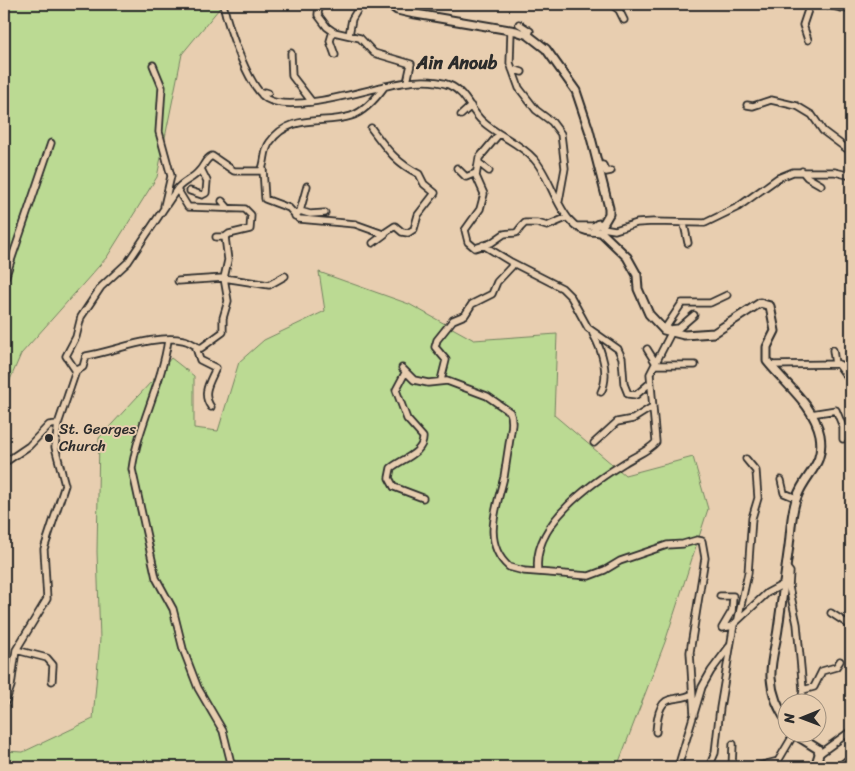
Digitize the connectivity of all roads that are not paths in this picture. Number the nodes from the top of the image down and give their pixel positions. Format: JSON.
{"nodes":[{"id":1,"x":222,"y":4,"type":"edge"},
{"id":2,"x":319,"y":4,"type":"edge"},
{"id":3,"x":361,"y":4,"type":"edge"},
{"id":4,"x":389,"y":4,"type":"edge"},
{"id":5,"x":611,"y":4,"type":"edge"},
{"id":6,"x":810,"y":4,"type":"edge"},
{"id":7,"x":824,"y":4,"type":"edge"},
{"id":8,"x":851,"y":8,"type":"edge"},
{"id":9,"x":624,"y":20,"type":"dead end"},
{"id":10,"x":519,"y":24,"type":"dead end"},
{"id":11,"x":511,"y":30,"type":"junction"},
{"id":12,"x":333,"y":31,"type":"junction"},
{"id":13,"x":348,"y":34,"type":"junction"},
{"id":14,"x":528,"y":35,"type":"junction"},
{"id":15,"x":808,"y":40,"type":"dead end"},
{"id":16,"x":291,"y":53,"type":"dead end"},
{"id":17,"x":335,"y":55,"type":"dead end"},
{"id":18,"x":153,"y":65,"type":"dead end"},
{"id":19,"x":512,"y":68,"type":"junction"},
{"id":20,"x":522,"y":72,"type":"dead end"},
{"id":21,"x":406,"y":82,"type":"junction"},
{"id":22,"x":385,"y":86,"type":"junction"},
{"id":23,"x":268,"y":93,"type":"dead end"},
{"id":24,"x":262,"y":95,"type":"junction"},
{"id":25,"x":312,"y":102,"type":"junction"},
{"id":26,"x":747,"y":105,"type":"dead end"},
{"id":27,"x":471,"y":106,"type":"junction"},
{"id":28,"x":461,"y":115,"type":"dead end"},
{"id":29,"x":371,"y":128,"type":"dead end"},
{"id":30,"x":499,"y":134,"type":"junction"},
{"id":31,"x":50,"y":143,"type":"dead end"},
{"id":32,"x":851,"y":152,"type":"edge"},
{"id":33,"x":479,"y":163,"type":"junction"},
{"id":34,"x":598,"y":165,"type":"junction"},
{"id":35,"x":457,"y":168,"type":"dead end"},
{"id":36,"x":201,"y":169,"type":"junction"},
{"id":37,"x":263,"y":169,"type":"junction"},
{"id":38,"x":489,"y":170,"type":"dead end"},
{"id":39,"x":611,"y":171,"type":"dead end"},
{"id":40,"x":802,"y":171,"type":"junction"},
{"id":41,"x":476,"y":173,"type":"junction"},
{"id":42,"x":851,"y":176,"type":"edge"},
{"id":43,"x":821,"y":185,"type":"dead end"},
{"id":44,"x":308,"y":186,"type":"dead end"},
{"id":45,"x":177,"y":190,"type":"junction"},
{"id":46,"x":190,"y":192,"type":"dead end"},
{"id":47,"x":222,"y":201,"type":"dead end"},
{"id":48,"x":559,"y":202,"type":"junction"},
{"id":49,"x":229,"y":209,"type":"junction"},
{"id":50,"x":300,"y":211,"type":"junction"},
{"id":51,"x":324,"y":213,"type":"dead end"},
{"id":52,"x":161,"y":215,"type":"junction"},
{"id":53,"x":295,"y":216,"type":"junction"},
{"id":54,"x":566,"y":218,"type":"junction"},
{"id":55,"x":684,"y":224,"type":"junction"},
{"id":56,"x":600,"y":228,"type":"junction"},
{"id":57,"x":384,"y":234,"type":"junction"},
{"id":58,"x":216,"y":237,"type":"dead end"},
{"id":59,"x":225,"y":237,"type":"junction"},
{"id":60,"x":373,"y":243,"type":"dead end"},
{"id":61,"x":688,"y":243,"type":"dead end"},
{"id":62,"x":484,"y":245,"type":"junction"},
{"id":63,"x":511,"y":262,"type":"junction"},
{"id":64,"x":285,"y":276,"type":"dead end"},
{"id":65,"x":224,"y":278,"type":"junction"},
{"id":66,"x":4,"y":281,"type":"edge"},
{"id":67,"x":178,"y":281,"type":"dead end"},
{"id":68,"x":726,"y":294,"type":"dead end"},
{"id":69,"x":694,"y":315,"type":"dead end"},
{"id":70,"x":667,"y":330,"type":"junction"},
{"id":71,"x":592,"y":332,"type":"junction"},
{"id":72,"x":168,"y":340,"type":"junction"},
{"id":73,"x":195,"y":345,"type":"junction"},
{"id":74,"x":647,"y":349,"type":"dead end"},
{"id":75,"x":833,"y":350,"type":"dead end"},
{"id":76,"x":655,"y":363,"type":"junction"},
{"id":77,"x":837,"y":364,"type":"junction"},
{"id":78,"x":695,"y":365,"type":"dead end"},
{"id":79,"x":770,"y":365,"type":"junction"},
{"id":80,"x":851,"y":369,"type":"edge"},
{"id":81,"x":76,"y":371,"type":"junction"},
{"id":82,"x":441,"y":380,"type":"junction"},
{"id":83,"x":851,"y":382,"type":"edge"},
{"id":84,"x":650,"y":383,"type":"junction"},
{"id":85,"x":601,"y":392,"type":"dead end"},
{"id":86,"x":208,"y":407,"type":"dead end"},
{"id":87,"x":652,"y":407,"type":"junction"},
{"id":88,"x":811,"y":414,"type":"junction"},
{"id":89,"x":58,"y":424,"type":"junction"},
{"id":90,"x":843,"y":440,"type":"dead end"},
{"id":91,"x":594,"y":443,"type":"dead end"},
{"id":92,"x":746,"y":459,"type":"dead end"},
{"id":93,"x":4,"y":463,"type":"edge"},
{"id":94,"x":781,"y":480,"type":"dead end"},
{"id":95,"x":423,"y":498,"type":"dead end"},
{"id":96,"x":796,"y":498,"type":"junction"},
{"id":97,"x":786,"y":567,"type":"junction"},
{"id":98,"x":538,"y":572,"type":"junction"},
{"id":99,"x":782,"y":585,"type":"junction"},
{"id":100,"x":720,"y":596,"type":"dead end"},
{"id":101,"x":831,"y":613,"type":"dead end"},
{"id":102,"x":738,"y":619,"type":"junction"},
{"id":103,"x":733,"y":626,"type":"junction"},
{"id":104,"x":851,"y":626,"type":"edge"},
{"id":105,"x":729,"y":647,"type":"junction"},
{"id":106,"x":16,"y":650,"type":"junction"},
{"id":107,"x":840,"y":660,"type":"dead end"},
{"id":108,"x":52,"y":680,"type":"dead end"},
{"id":109,"x":803,"y":690,"type":"junction"},
{"id":110,"x":692,"y":694,"type":"junction"},
{"id":111,"x":802,"y":694,"type":"edge"},
{"id":112,"x":4,"y":706,"type":"edge"},
{"id":113,"x":778,"y":708,"type":"edge"},
{"id":114,"x":694,"y":715,"type":"junction"},
{"id":115,"x":656,"y":732,"type":"dead end"},
{"id":116,"x":851,"y":732,"type":"edge"},
{"id":117,"x":732,"y":744,"type":"dead end"},
{"id":118,"x":788,"y":744,"type":"edge"},
{"id":119,"x":810,"y":744,"type":"edge"},
{"id":120,"x":819,"y":754,"type":"junction"},
{"id":121,"x":851,"y":757,"type":"edge"},
{"id":122,"x":232,"y":767,"type":"edge"},
{"id":123,"x":678,"y":767,"type":"edge"},
{"id":124,"x":709,"y":767,"type":"edge"},
{"id":125,"x":732,"y":767,"type":"edge"},
{"id":126,"x":755,"y":767,"type":"edge"},
{"id":127,"x":815,"y":767,"type":"edge"},
{"id":128,"x":839,"y":767,"type":"edge"}],
"edges":[{"from":1,"to":24,"type":"street"},
{"from":2,"to":12,"type":"street"},
{"from":3,"to":13,"type":"street"},
{"from":4,"to":11,"type":"main road"},
{"from":5,"to":9,"type":"street"},
{"from":6,"to":15,"type":"street"},
{"from":7,"to":8,"type":"street"},
{"from":10,"to":14,"type":"street"},
{"from":11,"to":14,"type":"main road"},
{"from":11,"to":19,"type":"street"},
{"from":12,"to":13,"type":"street"},
{"from":12,"to":17,"type":"street"},
{"from":13,"to":21,"type":"street"},
{"from":14,"to":34,"type":"main road"},
{"from":16,"to":25,"type":"street"},
{"from":18,"to":52,"type":"street"},
{"from":19,"to":20,"type":"street"},
{"from":19,"to":48,"type":"street"},
{"from":21,"to":22,"type":"street"},
{"from":21,"to":27,"type":"street"},
{"from":22,"to":25,"type":"street"},
{"from":22,"to":37,"type":"street"},
{"from":23,"to":24,"type":"street"},
{"from":24,"to":25,"type":"street"},
{"from":26,"to":32,"type":"street"},
{"from":27,"to":28,"type":"street"},
{"from":27,"to":30,"type":"street"},
{"from":29,"to":57,"type":"street"},
{"from":30,"to":33,"type":"street"},
{"from":30,"to":48,"type":"street"},
{"from":31,"to":66,"type":"street"},
{"from":33,"to":38,"type":"street"},
{"from":33,"to":41,"type":"street"},
{"from":34,"to":39,"type":"street"},
{"from":34,"to":56,"type":"main road"},
{"from":35,"to":41,"type":"street"},
{"from":36,"to":37,"type":"street"},
{"from":36,"to":45,"type":"street"},
{"from":36,"to":46,"type":"street"},
{"from":37,"to":53,"type":"street"},
{"from":40,"to":42,"type":"street"},
{"from":40,"to":43,"type":"street"},
{"from":40,"to":55,"type":"street"},
{"from":41,"to":62,"type":"street"},
{"from":44,"to":50,"type":"street"},
{"from":45,"to":49,"type":"street"},
{"from":45,"to":52,"type":"street"},
{"from":47,"to":49,"type":"street"},
{"from":48,"to":54,"type":"street"},
{"from":49,"to":59,"type":"street"},
{"from":50,"to":51,"type":"street"},
{"from":50,"to":53,"type":"street"},
{"from":52,"to":81,"type":"street"},
{"from":53,"to":57,"type":"street"},
{"from":54,"to":56,"type":"street"},
{"from":54,"to":62,"type":"street"},
{"from":55,"to":56,"type":"street"},
{"from":55,"to":61,"type":"street"},
{"from":56,"to":70,"type":"main road"},
{"from":57,"to":60,"type":"street"},
{"from":58,"to":59,"type":"street"},
{"from":59,"to":65,"type":"street"},
{"from":62,"to":63,"type":"street"},
{"from":63,"to":71,"type":"street"},
{"from":63,"to":82,"type":"street"},
{"from":64,"to":65,"type":"street"},
{"from":65,"to":67,"type":"street"},
{"from":65,"to":73,"type":"street"},
{"from":68,"to":70,"type":"street"},
{"from":69,"to":70,"type":"street"},
{"from":70,"to":76,"type":"street"},
{"from":70,"to":79,"type":"main road"},
{"from":71,"to":84,"type":"street"},
{"from":71,"to":85,"type":"street"},
{"from":72,"to":73,"type":"street"},
{"from":72,"to":81,"type":"street"},
{"from":72,"to":122,"type":"street"},
{"from":73,"to":86,"type":"street"},
{"from":74,"to":76,"type":"street"},
{"from":75,"to":77,"type":"street"},
{"from":76,"to":78,"type":"street"},
{"from":76,"to":84,"type":"street"},
{"from":77,"to":79,"type":"street"},
{"from":77,"to":80,"type":"street"},
{"from":77,"to":83,"type":"street"},
{"from":79,"to":88,"type":"main road"},
{"from":81,"to":89,"type":"street"},
{"from":82,"to":95,"type":"street"},
{"from":82,"to":98,"type":"street"},
{"from":84,"to":87,"type":"street"},
{"from":87,"to":91,"type":"street"},
{"from":87,"to":98,"type":"street"},
{"from":88,"to":90,"type":"street"},
{"from":88,"to":96,"type":"main road"},
{"from":89,"to":93,"type":"street"},
{"from":89,"to":106,"type":"street"},
{"from":92,"to":102,"type":"street"},
{"from":94,"to":96,"type":"street"},
{"from":96,"to":97,"type":"main road"},
{"from":97,"to":99,"type":"main road"},
{"from":97,"to":109,"type":"street"},
{"from":98,"to":110,"type":"street"},
{"from":99,"to":102,"type":"street"},
{"from":99,"to":113,"type":"main road"},
{"from":100,"to":103,"type":"street"},
{"from":101,"to":104,"type":"street"},
{"from":102,"to":103,"type":"street"},
{"from":103,"to":105,"type":"street"},
{"from":105,"to":114,"type":"street"},
{"from":105,"to":124,"type":"street"},
{"from":106,"to":108,"type":"street"},
{"from":106,"to":112,"type":"street"},
{"from":107,"to":109,"type":"street"},
{"from":109,"to":111,"type":"street"},
{"from":110,"to":114,"type":"street"},
{"from":110,"to":115,"type":"street"},
{"from":114,"to":123,"type":"street"},
{"from":116,"to":120,"type":"street"},
{"from":117,"to":125,"type":"street"},
{"from":118,"to":126,"type":"street"},
{"from":119,"to":120,"type":"main road"},
{"from":120,"to":127,"type":"main road"},
{"from":121,"to":128,"type":"street"}]}
